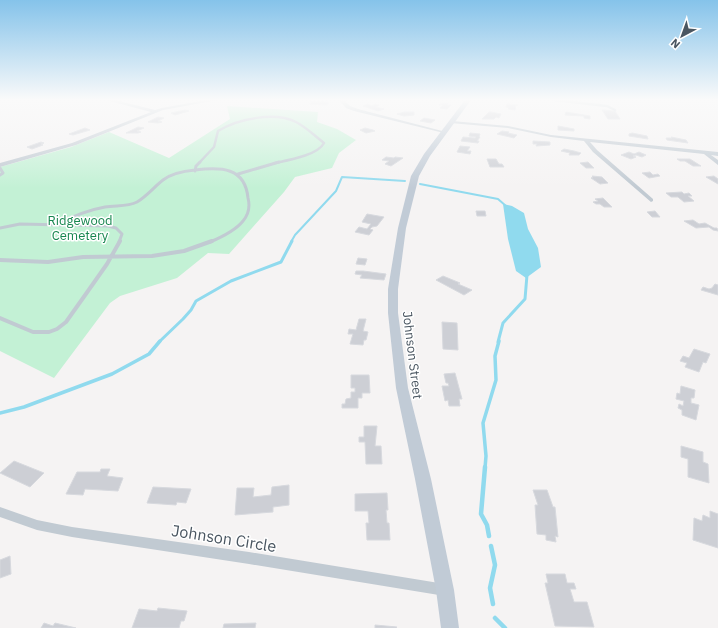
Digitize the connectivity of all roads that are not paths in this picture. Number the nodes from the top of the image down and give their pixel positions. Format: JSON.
{"nodes":[{"id":1,"x":110,"y":129,"type":"edge"},
{"id":2,"x":221,"y":129,"type":"edge"},
{"id":3,"x":306,"y":129,"type":"edge"},
{"id":4,"x":446,"y":129,"type":"edge"},
{"id":5,"x":517,"y":129,"type":"edge"},
{"id":6,"x":585,"y":139,"type":"junction"},
{"id":7,"x":705,"y":152,"type":"junction"},
{"id":8,"x":718,"y":154,"type":"edge"},
{"id":9,"x":718,"y":163,"type":"edge"},
{"id":10,"x":0,"y":165,"type":"edge"},
{"id":11,"x":0,"y":168,"type":"edge"},
{"id":12,"x":195,"y":171,"type":"junction"},
{"id":13,"x":238,"y":174,"type":"junction"},
{"id":14,"x":0,"y":175,"type":"edge"},
{"id":15,"x":651,"y":200,"type":"dead end"},
{"id":16,"x":56,"y":224,"type":"junction"},
{"id":17,"x":0,"y":228,"type":"edge"},
{"id":18,"x":111,"y":257,"type":"junction"},
{"id":19,"x":0,"y":260,"type":"edge"},
{"id":20,"x":0,"y":318,"type":"edge"},
{"id":21,"x":0,"y":512,"type":"edge"},
{"id":22,"x":445,"y":590,"type":"junction"},
{"id":23,"x":450,"y":628,"type":"edge"}],
"edges":[{"from":1,"to":10,"type":"street"},
{"from":2,"to":12,"type":"lane"},
{"from":3,"to":13,"type":"lane"},
{"from":4,"to":22,"type":"street","name":"Johnson Street"},
{"from":5,"to":6,"type":"street"},
{"from":6,"to":7,"type":"street"},
{"from":6,"to":15,"type":"street"},
{"from":7,"to":8,"type":"street"},
{"from":7,"to":9,"type":"street"},
{"from":11,"to":14,"type":"lane"},
{"from":12,"to":13,"type":"lane"},
{"from":12,"to":16,"type":"lane"},
{"from":13,"to":18,"type":"lane"},
{"from":16,"to":17,"type":"lane"},
{"from":16,"to":18,"type":"lane"},
{"from":18,"to":19,"type":"lane"},
{"from":18,"to":20,"type":"lane"},
{"from":21,"to":22,"type":"street","name":"Johnson Circle"},
{"from":22,"to":23,"type":"street","name":"Johnson Street"}]}
